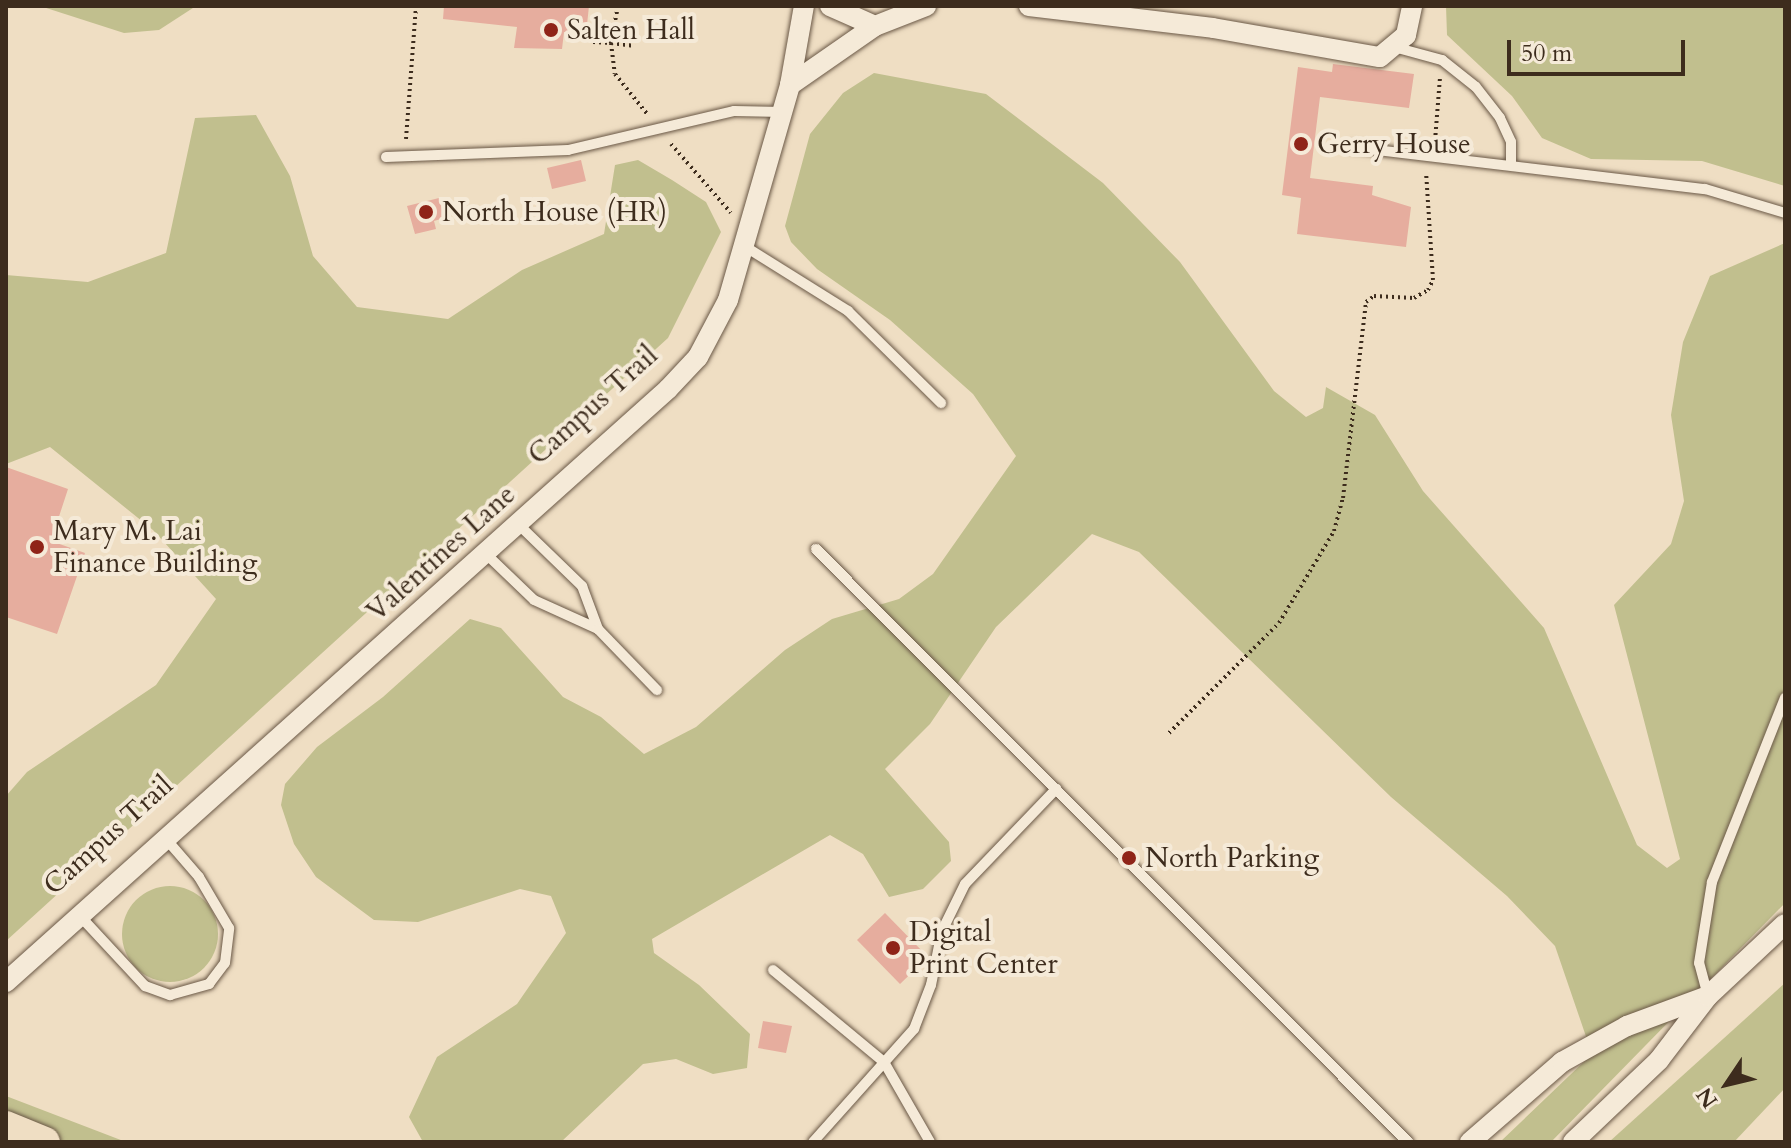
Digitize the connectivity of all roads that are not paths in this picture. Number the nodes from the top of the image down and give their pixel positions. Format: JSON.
{"nodes":[{"id":1,"x":804,"y":6,"type":"edge"},
{"id":2,"x":830,"y":6,"type":"edge"},
{"id":3,"x":926,"y":6,"type":"edge"},
{"id":4,"x":1029,"y":6,"type":"edge"},
{"id":5,"x":1412,"y":6,"type":"edge"},
{"id":6,"x":875,"y":26,"type":"junction"},
{"id":7,"x":1392,"y":47,"type":"junction"},
{"id":8,"x":790,"y":85,"type":"junction"},
{"id":9,"x":783,"y":112,"type":"junction"},
{"id":10,"x":1351,"y":147,"type":"dead end"},
{"id":11,"x":386,"y":157,"type":"dead end"},
{"id":12,"x":1511,"y":165,"type":"junction"},
{"id":13,"x":1785,"y":213,"type":"edge"},
{"id":14,"x":744,"y":246,"type":"junction"},
{"id":15,"x":941,"y":403,"type":"dead end"},
{"id":16,"x":517,"y":523,"type":"junction"},
{"id":17,"x":816,"y":549,"type":"dead end"},
{"id":18,"x":484,"y":552,"type":"junction"},
{"id":19,"x":598,"y":629,"type":"junction"},
{"id":20,"x":657,"y":690,"type":"dead end"},
{"id":21,"x":1785,"y":698,"type":"edge"},
{"id":22,"x":1056,"y":789,"type":"junction"},
{"id":23,"x":167,"y":840,"type":"junction"},
{"id":24,"x":80,"y":916,"type":"junction"},
{"id":25,"x":1785,"y":924,"type":"edge"},
{"id":26,"x":773,"y":970,"type":"dead end"},
{"id":27,"x":6,"y":982,"type":"edge"},
{"id":28,"x":1708,"y":996,"type":"junction"},
{"id":29,"x":884,"y":1062,"type":"junction"},
{"id":30,"x":6,"y":1126,"type":"edge"},
{"id":31,"x":45,"y":1142,"type":"edge"},
{"id":32,"x":813,"y":1142,"type":"edge"},
{"id":33,"x":930,"y":1142,"type":"edge"},
{"id":34,"x":1408,"y":1142,"type":"edge"},
{"id":35,"x":1470,"y":1142,"type":"edge"},
{"id":36,"x":1573,"y":1142,"type":"edge"}],
"edges":[{"from":1,"to":8,"type":"street","name":"Valentines Lane"},
{"from":2,"to":6,"type":"street"},
{"from":3,"to":6,"type":"street"},
{"from":4,"to":7,"type":"street"},
{"from":5,"to":7,"type":"street"},
{"from":6,"to":8,"type":"street"},
{"from":7,"to":12,"type":"lane"},
{"from":8,"to":9,"type":"street","name":"Valentines Lane"},
{"from":9,"to":11,"type":"lane"},
{"from":9,"to":14,"type":"street","name":"Valentines Lane"},
{"from":10,"to":12,"type":"lane"},
{"from":12,"to":13,"type":"lane"},
{"from":14,"to":15,"type":"lane"},
{"from":14,"to":16,"type":"street","name":"Valentines Lane"},
{"from":16,"to":18,"type":"street","name":"Valentines Lane"},
{"from":16,"to":19,"type":"lane"},
{"from":17,"to":22,"type":"lane"},
{"from":18,"to":19,"type":"lane"},
{"from":18,"to":23,"type":"street","name":"Valentines Lane"},
{"from":19,"to":20,"type":"lane"},
{"from":21,"to":28,"type":"lane"},
{"from":22,"to":29,"type":"lane"},
{"from":22,"to":34,"type":"lane"},
{"from":23,"to":24,"type":"street","name":"Valentines Lane"},
{"from":23,"to":24,"type":"lane"},
{"from":24,"to":27,"type":"street","name":"Valentines Lane"},
{"from":25,"to":28,"type":"street"},
{"from":26,"to":29,"type":"lane"},
{"from":28,"to":35,"type":"street"},
{"from":28,"to":36,"type":"street"},
{"from":29,"to":32,"type":"lane"},
{"from":29,"to":33,"type":"lane"},
{"from":30,"to":31,"type":"main road"}]}
